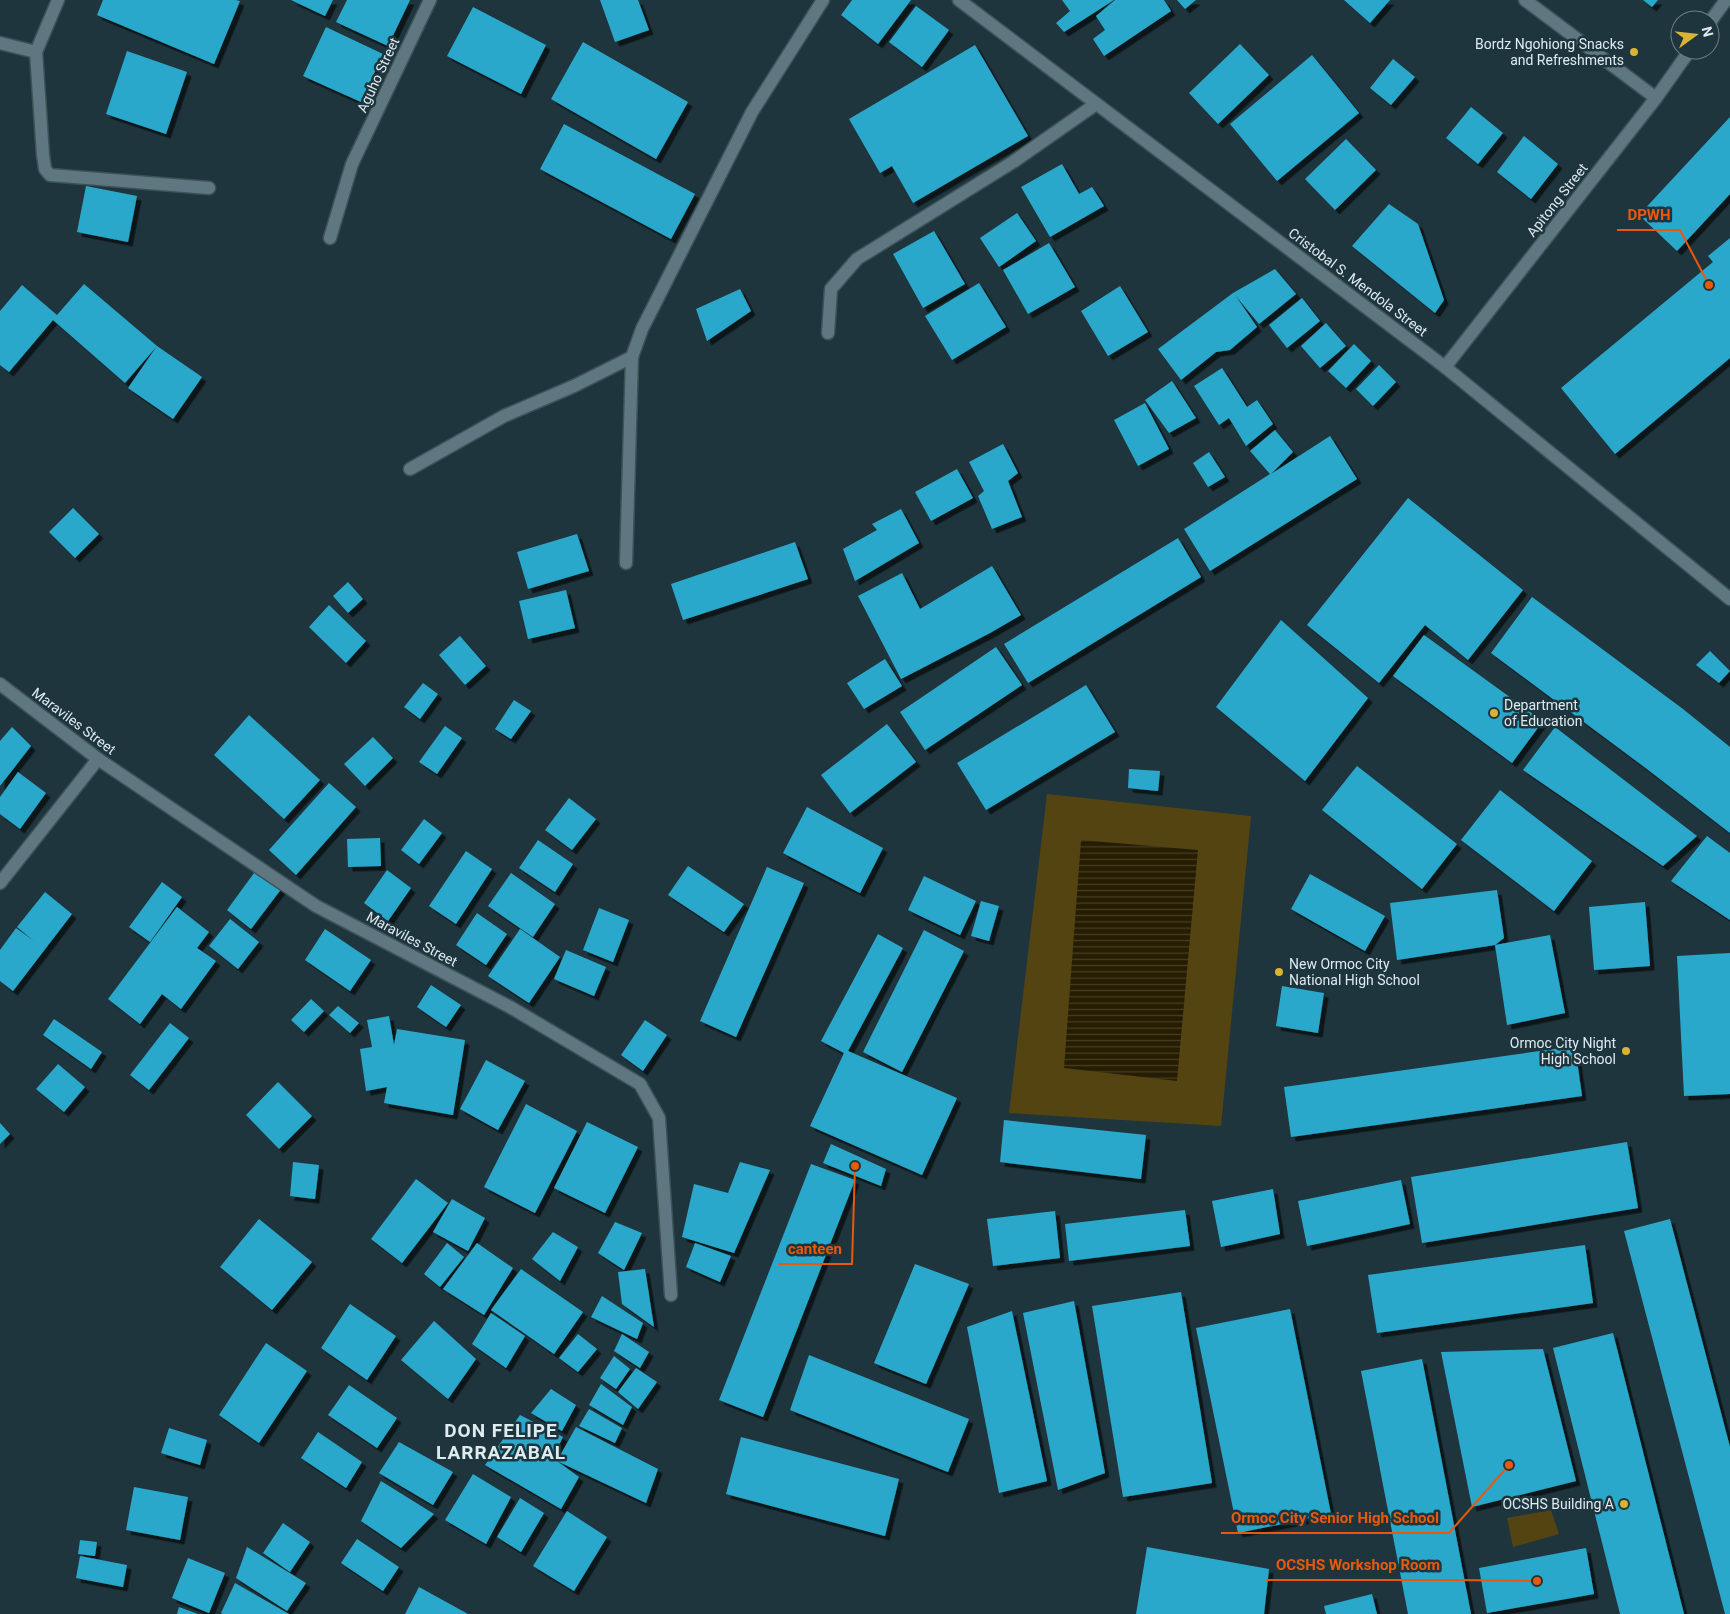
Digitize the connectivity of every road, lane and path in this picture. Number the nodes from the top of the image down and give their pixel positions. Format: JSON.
{"nodes":[{"id":1,"x":58,"y":0,"type":"edge"},
{"id":2,"x":430,"y":0,"type":"edge"},
{"id":3,"x":823,"y":0,"type":"edge"},
{"id":4,"x":958,"y":0,"type":"edge"},
{"id":5,"x":1525,"y":0,"type":"edge"},
{"id":6,"x":0,"y":43,"type":"edge"},
{"id":7,"x":36,"y":52,"type":"junction"},
{"id":8,"x":1683,"y":60,"type":"edge"},
{"id":9,"x":1656,"y":98,"type":"junction"},
{"id":10,"x":1096,"y":104,"type":"junction"},
{"id":11,"x":209,"y":188,"type":"dead end"},
{"id":12,"x":330,"y":238,"type":"dead end"},
{"id":13,"x":828,"y":333,"type":"dead end"},
{"id":14,"x":632,"y":357,"type":"junction"},
{"id":15,"x":1445,"y":367,"type":"junction"},
{"id":16,"x":410,"y":469,"type":"dead end"},
{"id":17,"x":626,"y":563,"type":"dead end"},
{"id":18,"x":1730,"y":599,"type":"edge"},
{"id":19,"x":0,"y":684,"type":"edge"},
{"id":20,"x":98,"y":758,"type":"junction"},
{"id":21,"x":0,"y":882,"type":"edge"},
{"id":22,"x":671,"y":1295,"type":"dead end"}],
"edges":[{"from":1,"to":7,"type":"street"},
{"from":2,"to":12,"type":"street","name":"Aguho Street"},
{"from":3,"to":14,"type":"street"},
{"from":4,"to":10,"type":"street","name":"Cristobal S. Mendola Street"},
{"from":5,"to":9,"type":"street"},
{"from":6,"to":7,"type":"street"},
{"from":7,"to":11,"type":"street"},
{"from":8,"to":9,"type":"street","name":"Apitong Street"},
{"from":9,"to":15,"type":"street","name":"Apitong Street"},
{"from":10,"to":13,"type":"street"},
{"from":10,"to":15,"type":"street","name":"Cristobal S. Mendola Street"},
{"from":14,"to":16,"type":"street"},
{"from":14,"to":17,"type":"street"},
{"from":15,"to":18,"type":"street","name":"Cristobal S. Mendola Street"},
{"from":19,"to":20,"type":"street","name":"Maraviles Street"},
{"from":20,"to":21,"type":"street"},
{"from":20,"to":22,"type":"street","name":"Maraviles Street"}]}
